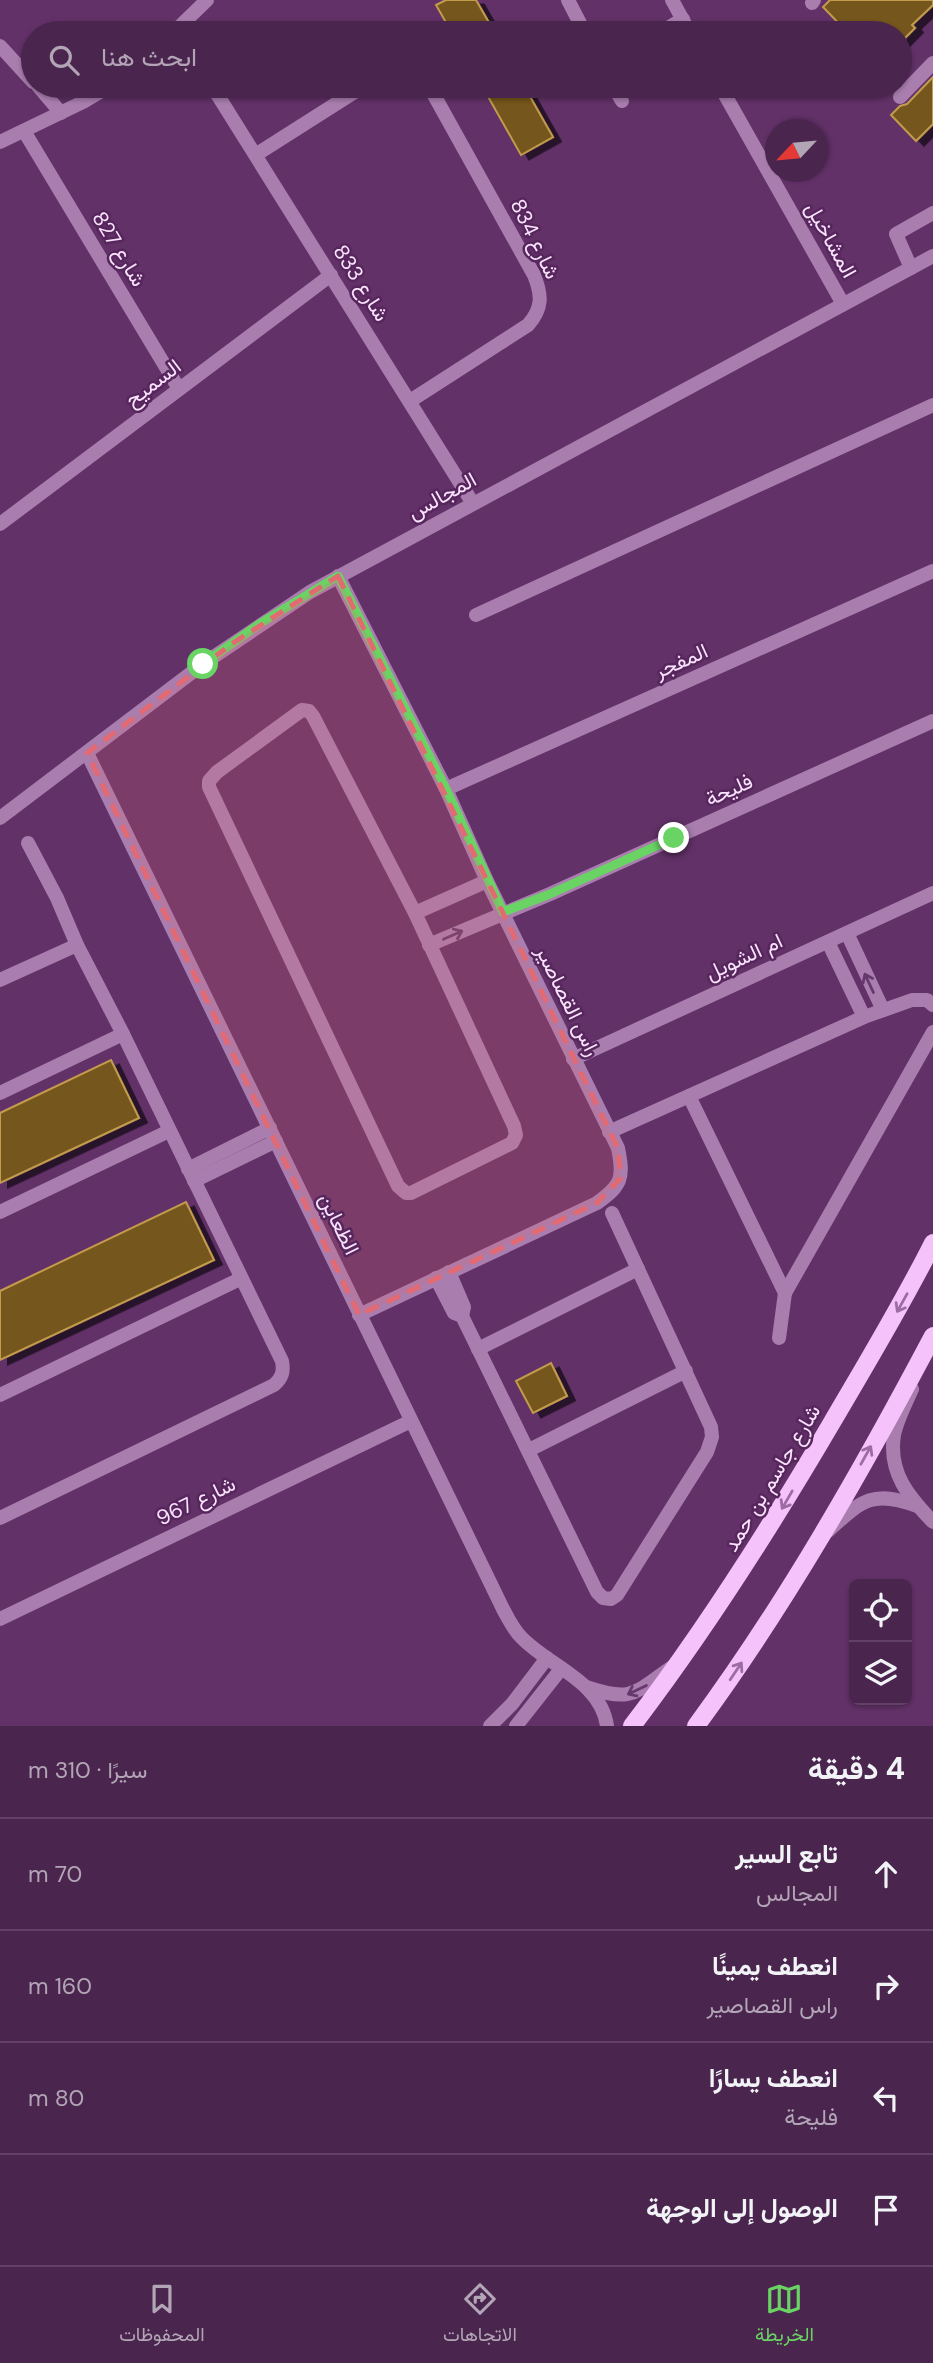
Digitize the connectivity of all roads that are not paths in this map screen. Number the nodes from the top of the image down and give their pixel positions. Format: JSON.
{"nodes":[{"id":1,"x":207,"y":0,"type":"edge"},
{"id":2,"x":568,"y":0,"type":"edge"},
{"id":3,"x":672,"y":0,"type":"edge"},
{"id":4,"x":683,"y":19,"type":"joint"},
{"id":5,"x":192,"y":21,"type":"edge"},
{"id":6,"x":579,"y":21,"type":"edge"},
{"id":7,"x":680,"y":21,"type":"edge"},
{"id":8,"x":0,"y":46,"type":"edge"},
{"id":9,"x":933,"y":64,"type":"edge"},
{"id":10,"x":21,"y":69,"type":"edge"},
{"id":11,"x":912,"y":85,"type":"edge"},
{"id":12,"x":48,"y":98,"type":"edge"},
{"id":13,"x":88,"y":98,"type":"edge"},
{"id":14,"x":220,"y":98,"type":"edge"},
{"id":15,"x":345,"y":98,"type":"edge"},
{"id":16,"x":436,"y":98,"type":"edge"},
{"id":17,"x":620,"y":98,"type":"edge"},
{"id":18,"x":727,"y":98,"type":"edge"},
{"id":19,"x":622,"y":101,"type":"dead end"},
{"id":20,"x":61,"y":113,"type":"junction"},
{"id":21,"x":24,"y":131,"type":"junction"},
{"id":22,"x":0,"y":142,"type":"edge"},
{"id":23,"x":257,"y":154,"type":"junction"},
{"id":24,"x":933,"y":213,"type":"edge"},
{"id":25,"x":933,"y":256,"type":"edge"},
{"id":26,"x":911,"y":268,"type":"junction"},
{"id":27,"x":331,"y":275,"type":"junction"},
{"id":28,"x":843,"y":304,"type":"junction"},
{"id":29,"x":179,"y":389,"type":"junction"},
{"id":30,"x":410,"y":401,"type":"junction"},
{"id":31,"x":933,"y":405,"type":"edge"},
{"id":32,"x":472,"y":502,"type":"junction"},
{"id":33,"x":0,"y":524,"type":"edge"},
{"id":34,"x":933,"y":571,"type":"edge"},
{"id":35,"x":338,"y":576,"type":"junction"},
{"id":36,"x":476,"y":615,"type":"dead end"},
{"id":37,"x":933,"y":721,"type":"edge"},
{"id":38,"x":87,"y":754,"type":"junction"},
{"id":39,"x":446,"y":789,"type":"junction"},
{"id":40,"x":0,"y":818,"type":"edge"},
{"id":41,"x":28,"y":843,"type":"dead end"},
{"id":42,"x":487,"y":881,"type":"junction"},
{"id":43,"x":933,"y":893,"type":"edge"},
{"id":44,"x":503,"y":912,"type":"junction"},
{"id":45,"x":415,"y":913,"type":"junction"},
{"id":46,"x":847,"y":933,"type":"junction"},
{"id":47,"x":828,"y":942,"type":"junction"},
{"id":48,"x":77,"y":945,"type":"junction"},
{"id":49,"x":429,"y":945,"type":"junction"},
{"id":50,"x":0,"y":980,"type":"edge"},
{"id":51,"x":931,"y":1001,"type":"edge"},
{"id":52,"x":883,"y":1010,"type":"junction"},
{"id":53,"x":864,"y":1017,"type":"junction"},
{"id":54,"x":933,"y":1032,"type":"edge"},
{"id":55,"x":123,"y":1034,"type":"junction"},
{"id":56,"x":573,"y":1059,"type":"junction"},
{"id":57,"x":0,"y":1093,"type":"edge"},
{"id":58,"x":689,"y":1096,"type":"junction"},
{"id":59,"x":169,"y":1131,"type":"junction"},
{"id":60,"x":609,"y":1132,"type":"junction"},
{"id":61,"x":273,"y":1134,"type":"junction"},
{"id":62,"x":191,"y":1175,"type":"junction"},
{"id":63,"x":0,"y":1212,"type":"edge"},
{"id":64,"x":612,"y":1213,"type":"dead end"},
{"id":65,"x":933,"y":1243,"type":"edge"},
{"id":66,"x":638,"y":1269,"type":"junction"},
{"id":67,"x":442,"y":1275,"type":"junction"},
{"id":68,"x":240,"y":1279,"type":"junction"},
{"id":69,"x":785,"y":1293,"type":"junction"},
{"id":70,"x":359,"y":1315,"type":"junction"},
{"id":71,"x":779,"y":1338,"type":"dead end"},
{"id":72,"x":930,"y":1340,"type":"edge"},
{"id":73,"x":478,"y":1349,"type":"junction"},
{"id":74,"x":686,"y":1371,"type":"junction"},
{"id":75,"x":0,"y":1395,"type":"edge"},
{"id":76,"x":411,"y":1421,"type":"junction"},
{"id":77,"x":529,"y":1450,"type":"junction"},
{"id":78,"x":919,"y":1507,"type":"junction"},
{"id":79,"x":0,"y":1518,"type":"edge"},
{"id":80,"x":933,"y":1522,"type":"edge"},
{"id":81,"x":819,"y":1539,"type":"junction"},
{"id":82,"x":0,"y":1619,"type":"edge"},
{"id":83,"x":547,"y":1658,"type":"junction"},
{"id":84,"x":683,"y":1660,"type":"junction"},
{"id":85,"x":561,"y":1669,"type":"junction"},
{"id":86,"x":585,"y":1686,"type":"junction"},
{"id":87,"x":489,"y":1726,"type":"edge"},
{"id":88,"x":516,"y":1726,"type":"edge"},
{"id":89,"x":607,"y":1726,"type":"edge"},
{"id":90,"x":632,"y":1726,"type":"edge"},
{"id":91,"x":696,"y":1726,"type":"edge"}],
"edges":[{"from":1,"to":5,"type":"street"},
{"from":2,"to":6,"type":"street"},
{"from":3,"to":4,"type":"street"},
{"from":4,"to":7,"type":"street"},
{"from":8,"to":10,"type":"street"},
{"from":9,"to":11,"type":"street"},
{"from":12,"to":20,"type":"street"},
{"from":13,"to":20,"type":"street"},
{"from":14,"to":23,"type":"street","name":"شارع 833"},
{"from":15,"to":23,"type":"street"},
{"from":16,"to":30,"type":"street","name":"شارع 834"},
{"from":17,"to":19,"type":"street"},
{"from":18,"to":28,"type":"street","name":"المشاخيل"},
{"from":20,"to":21,"type":"street"},
{"from":21,"to":22,"type":"street"},
{"from":21,"to":29,"type":"street","name":"شارع 827"},
{"from":23,"to":27,"type":"street","name":"شارع 833"},
{"from":24,"to":26,"type":"street"},
{"from":25,"to":26,"type":"street","name":"المجالس"},
{"from":26,"to":28,"type":"street","name":"المجالس"},
{"from":27,"to":29,"type":"street","name":"السميح"},
{"from":27,"to":30,"type":"street","name":"شارع 833"},
{"from":28,"to":32,"type":"street","name":"المجالس"},
{"from":29,"to":33,"type":"street","name":"السميح"},
{"from":30,"to":32,"type":"street","name":"شارع 833"},
{"from":31,"to":36,"type":"street"},
{"from":32,"to":35,"type":"street","name":"المجالس"},
{"from":34,"to":39,"type":"street","name":"المفجر"},
{"from":35,"to":38,"type":"street","name":"المجالس"},
{"from":35,"to":39,"type":"street","name":"راس القصاصير"},
{"from":37,"to":44,"type":"street","name":"فليحة"},
{"from":38,"to":40,"type":"street","name":"المجالس"},
{"from":38,"to":61,"type":"street","name":"الظعاين"},
{"from":39,"to":42,"type":"street","name":"راس القصاصير"},
{"from":41,"to":48,"type":"street"},
{"from":42,"to":44,"type":"street","name":"راس القصاصير"},
{"from":42,"to":45,"type":"street"},
{"from":43,"to":46,"type":"street","name":"ام الشويل"},
{"from":49,"to":44,"type":"street","name":"فليحة","one_way":true},
{"from":44,"to":56,"type":"street","name":"راس القصاصير"},
{"from":45,"to":49,"type":"street"},
{"from":45,"to":49,"type":"street"},
{"from":46,"to":47,"type":"street","name":"ام الشويل"},
{"from":52,"to":46,"type":"street","one_way":true},
{"from":47,"to":53,"type":"street"},
{"from":47,"to":56,"type":"street","name":"ام الشويل"},
{"from":48,"to":50,"type":"street"},
{"from":48,"to":55,"type":"street"},
{"from":51,"to":52,"type":"street"},
{"from":52,"to":53,"type":"street"},
{"from":53,"to":58,"type":"street"},
{"from":54,"to":69,"type":"street"},
{"from":55,"to":57,"type":"street"},
{"from":55,"to":59,"type":"street"},
{"from":56,"to":60,"type":"street","name":"راس القصاصير"},
{"from":58,"to":60,"type":"street"},
{"from":58,"to":69,"type":"street"},
{"from":59,"to":62,"type":"street"},
{"from":59,"to":63,"type":"street"},
{"from":60,"to":67,"type":"street","name":"راس القصاصير"},
{"from":61,"to":62,"type":"street"},
{"from":61,"to":70,"type":"street","name":"الظعاين"},
{"from":62,"to":68,"type":"street"},
{"from":64,"to":66,"type":"street"},
{"from":65,"to":84,"type":"main road","name":"شارع جاسم بن حمد","one_way":true},
{"from":66,"to":73,"type":"street"},
{"from":66,"to":74,"type":"street"},
{"from":67,"to":70,"type":"street","name":"راس القصاصير"},
{"from":67,"to":73,"type":"street"},
{"from":68,"to":75,"type":"street"},
{"from":68,"to":79,"type":"street"},
{"from":69,"to":71,"type":"street"},
{"from":70,"to":76,"type":"street","name":"الظعاين"},
{"from":72,"to":78,"type":"street"},
{"from":81,"to":72,"type":"main road","one_way":true},
{"from":73,"to":77,"type":"street"},
{"from":74,"to":77,"type":"street"},
{"from":74,"to":77,"type":"street"},
{"from":76,"to":82,"type":"street","name":"شارع 967"},
{"from":76,"to":83,"type":"street","name":"الظعاين"},
{"from":78,"to":80,"type":"street"},
{"from":78,"to":81,"type":"street"},
{"from":91,"to":81,"type":"main road","one_way":true},
{"from":83,"to":85,"type":"street","name":"الظعاين"},
{"from":83,"to":87,"type":"street"},
{"from":84,"to":86,"type":"street","name":"الظعاين","one_way":true},
{"from":84,"to":90,"type":"main road","name":"شارع جاسم بن حمد"},
{"from":85,"to":86,"type":"street","name":"الظعاين"},
{"from":85,"to":88,"type":"street"},
{"from":86,"to":89,"type":"street","name":"الظعاين"}]}
